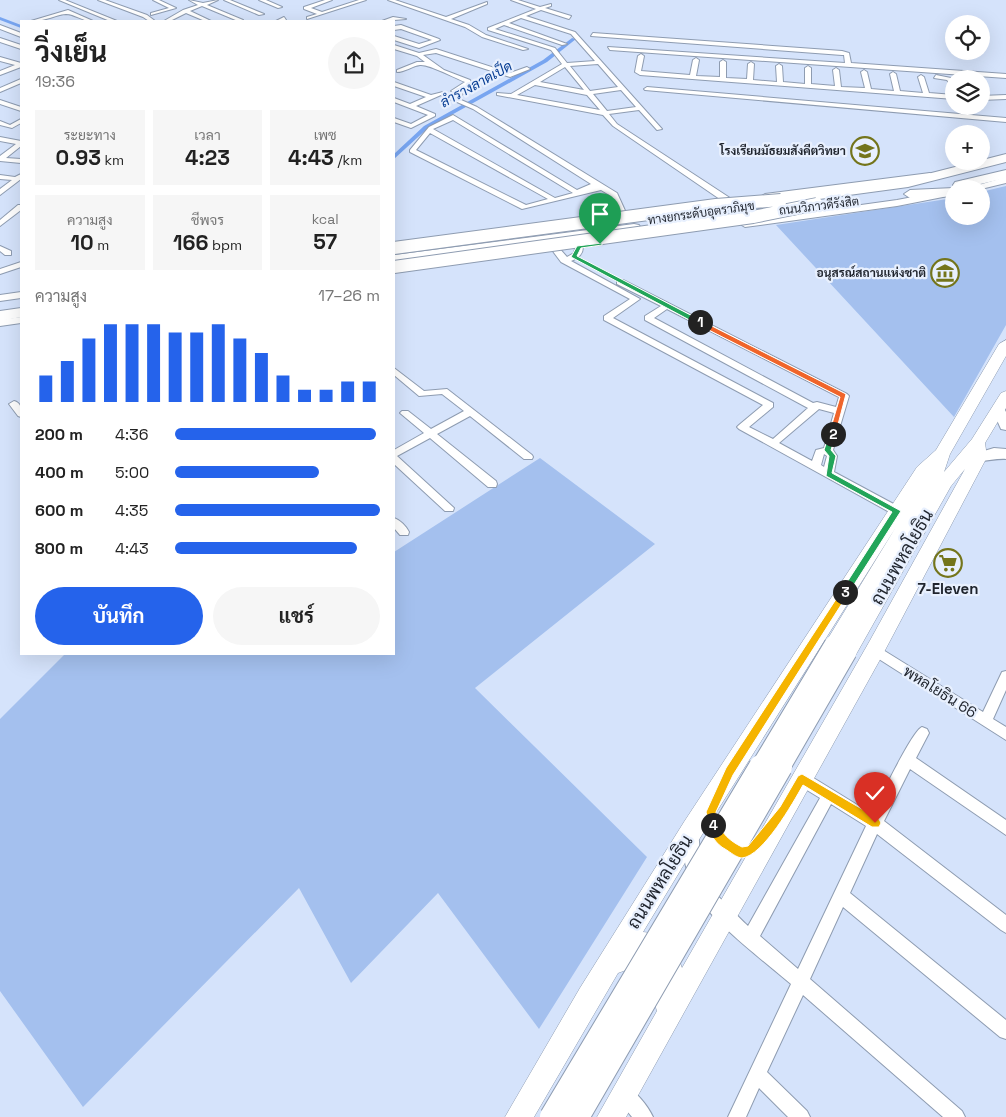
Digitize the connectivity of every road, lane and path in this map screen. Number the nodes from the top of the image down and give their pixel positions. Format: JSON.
{"nodes":[{"id":1,"x":61,"y":0,"type":"edge"},
{"id":2,"x":155,"y":0,"type":"edge"},
{"id":3,"x":191,"y":0,"type":"edge"},
{"id":4,"x":216,"y":0,"type":"edge"},
{"id":5,"x":226,"y":0,"type":"edge"},
{"id":6,"x":261,"y":0,"type":"edge"},
{"id":7,"x":330,"y":0,"type":"edge"},
{"id":8,"x":364,"y":0,"type":"edge"},
{"id":9,"x":390,"y":0,"type":"edge"},
{"id":10,"x":514,"y":0,"type":"edge"},
{"id":11,"x":548,"y":2,"type":"edge"},
{"id":12,"x":101,"y":3,"type":"edge"},
{"id":13,"x":485,"y":3,"type":"dead end"},
{"id":14,"x":124,"y":4,"type":"dead end"},
{"id":15,"x":202,"y":4,"type":"junction"},
{"id":16,"x":280,"y":7,"type":"dead end"},
{"id":17,"x":94,"y":8,"type":"dead end"},
{"id":18,"x":539,"y":8,"type":"junction"},
{"id":19,"x":87,"y":10,"type":"junction"},
{"id":20,"x":186,"y":11,"type":"junction"},
{"id":21,"x":556,"y":13,"type":"junction"},
{"id":22,"x":153,"y":14,"type":"junction"},
{"id":23,"x":261,"y":14,"type":"dead end"},
{"id":24,"x":322,"y":14,"type":"junction"},
{"id":25,"x":302,"y":16,"type":"dead end"},
{"id":26,"x":520,"y":16,"type":"junction"},
{"id":27,"x":568,"y":17,"type":"dead end"},
{"id":28,"x":138,"y":18,"type":"junction"},
{"id":29,"x":309,"y":18,"type":"junction"},
{"id":30,"x":403,"y":19,"type":"dead end"},
{"id":31,"x":447,"y":19,"type":"junction"},
{"id":32,"x":38,"y":20,"type":"edge"},
{"id":33,"x":88,"y":20,"type":"edge"},
{"id":34,"x":112,"y":20,"type":"edge"},
{"id":35,"x":143,"y":20,"type":"edge"},
{"id":36,"x":151,"y":20,"type":"edge"},
{"id":37,"x":167,"y":20,"type":"edge"},
{"id":38,"x":171,"y":20,"type":"edge"},
{"id":39,"x":207,"y":20,"type":"edge"},
{"id":40,"x":240,"y":20,"type":"dead end"},
{"id":41,"x":315,"y":20,"type":"edge"},
{"id":42,"x":387,"y":20,"type":"edge"},
{"id":43,"x":503,"y":24,"type":"junction"},
{"id":44,"x":0,"y":27,"type":"edge"},
{"id":45,"x":395,"y":28,"type":"edge"},
{"id":46,"x":491,"y":29,"type":"junction"},
{"id":47,"x":483,"y":32,"type":"dead end"},
{"id":48,"x":20,"y":35,"type":"edge"},
{"id":49,"x":20,"y":35,"type":"edge"},
{"id":50,"x":594,"y":35,"type":"dead end"},
{"id":51,"x":395,"y":38,"type":"edge"},
{"id":52,"x":624,"y":38,"type":"junction"},
{"id":53,"x":3,"y":41,"type":"edge"},
{"id":54,"x":20,"y":47,"type":"edge"},
{"id":55,"x":395,"y":47,"type":"edge"},
{"id":56,"x":610,"y":48,"type":"dead end"},
{"id":57,"x":525,"y":49,"type":"dead end"},
{"id":58,"x":554,"y":52,"type":"junction"},
{"id":59,"x":621,"y":52,"type":"junction"},
{"id":60,"x":419,"y":56,"type":"junction"},
{"id":61,"x":641,"y":56,"type":"junction"},
{"id":62,"x":0,"y":59,"type":"edge"},
{"id":63,"x":696,"y":60,"type":"junction"},
{"id":64,"x":599,"y":62,"type":"junction"},
{"id":65,"x":723,"y":62,"type":"junction"},
{"id":66,"x":431,"y":64,"type":"junction"},
{"id":67,"x":751,"y":64,"type":"junction"},
{"id":68,"x":20,"y":65,"type":"edge"},
{"id":69,"x":20,"y":65,"type":"edge"},
{"id":70,"x":511,"y":65,"type":"dead end"},
{"id":71,"x":565,"y":65,"type":"junction"},
{"id":72,"x":848,"y":65,"type":"junction"},
{"id":73,"x":667,"y":66,"type":"dead end"},
{"id":74,"x":779,"y":66,"type":"junction"},
{"id":75,"x":808,"y":68,"type":"junction"},
{"id":76,"x":526,"y":69,"type":"dead end"},
{"id":77,"x":836,"y":70,"type":"junction"},
{"id":78,"x":399,"y":71,"type":"dead end"},
{"id":79,"x":498,"y":71,"type":"junction"},
{"id":80,"x":554,"y":72,"type":"junction"},
{"id":81,"x":864,"y":72,"type":"junction"},
{"id":82,"x":0,"y":73,"type":"edge"},
{"id":83,"x":572,"y":74,"type":"junction"},
{"id":84,"x":893,"y":74,"type":"junction"},
{"id":85,"x":666,"y":75,"type":"junction"},
{"id":86,"x":1006,"y":76,"type":"edge"},
{"id":87,"x":693,"y":77,"type":"junction"},
{"id":88,"x":921,"y":77,"type":"junction"},
{"id":89,"x":723,"y":79,"type":"junction"},
{"id":90,"x":945,"y":79,"type":"edge"},
{"id":91,"x":20,"y":81,"type":"edge"},
{"id":92,"x":750,"y":81,"type":"junction"},
{"id":93,"x":534,"y":83,"type":"junction"},
{"id":94,"x":682,"y":83,"type":"dead end"},
{"id":95,"x":780,"y":83,"type":"junction"},
{"id":96,"x":395,"y":84,"type":"edge"},
{"id":97,"x":10,"y":86,"type":"junction"},
{"id":98,"x":808,"y":86,"type":"junction"},
{"id":99,"x":622,"y":88,"type":"junction"},
{"id":100,"x":838,"y":88,"type":"junction"},
{"id":101,"x":20,"y":89,"type":"edge"},
{"id":102,"x":647,"y":89,"type":"dead end"},
{"id":103,"x":0,"y":90,"type":"edge"},
{"id":104,"x":868,"y":90,"type":"junction"},
{"id":105,"x":681,"y":92,"type":"junction"},
{"id":106,"x":897,"y":92,"type":"junction"},
{"id":107,"x":588,"y":93,"type":"junction"},
{"id":108,"x":460,"y":94,"type":"dead end"},
{"id":109,"x":499,"y":94,"type":"dead end"},
{"id":110,"x":926,"y":94,"type":"junction"},
{"id":111,"x":512,"y":96,"type":"junction"},
{"id":112,"x":724,"y":96,"type":"junction"},
{"id":113,"x":945,"y":96,"type":"edge"},
{"id":114,"x":430,"y":97,"type":"junction"},
{"id":115,"x":1006,"y":97,"type":"edge"},
{"id":116,"x":990,"y":98,"type":"edge"},
{"id":117,"x":395,"y":100,"type":"edge"},
{"id":118,"x":0,"y":102,"type":"edge"},
{"id":119,"x":722,"y":105,"type":"dead end"},
{"id":120,"x":412,"y":106,"type":"junction"},
{"id":121,"x":640,"y":108,"type":"junction"},
{"id":122,"x":20,"y":109,"type":"edge"},
{"id":123,"x":605,"y":113,"type":"junction"},
{"id":124,"x":395,"y":120,"type":"edge"},
{"id":125,"x":1006,"y":120,"type":"edge"},
{"id":126,"x":0,"y":123,"type":"edge"},
{"id":127,"x":20,"y":124,"type":"edge"},
{"id":128,"x":659,"y":129,"type":"dead end"},
{"id":129,"x":430,"y":130,"type":"junction"},
{"id":130,"x":0,"y":138,"type":"edge"},
{"id":131,"x":20,"y":144,"type":"edge"},
{"id":132,"x":20,"y":145,"type":"edge"},
{"id":133,"x":0,"y":158,"type":"edge"},
{"id":134,"x":1006,"y":160,"type":"edge"},
{"id":135,"x":20,"y":161,"type":"edge"},
{"id":136,"x":953,"y":172,"type":"junction"},
{"id":137,"x":1006,"y":172,"type":"edge"},
{"id":138,"x":0,"y":177,"type":"edge"},
{"id":139,"x":20,"y":177,"type":"edge"},
{"id":140,"x":12,"y":178,"type":"dead end"},
{"id":141,"x":1006,"y":180,"type":"edge"},
{"id":142,"x":990,"y":184,"type":"edge"},
{"id":143,"x":599,"y":186,"type":"junction"},
{"id":144,"x":945,"y":192,"type":"edge"},
{"id":145,"x":0,"y":193,"type":"edge"},
{"id":146,"x":580,"y":194,"type":"junction"},
{"id":147,"x":910,"y":194,"type":"junction"},
{"id":148,"x":945,"y":194,"type":"edge"},
{"id":149,"x":554,"y":200,"type":"junction"},
{"id":150,"x":813,"y":201,"type":"junction"},
{"id":151,"x":730,"y":204,"type":"junction"},
{"id":152,"x":20,"y":210,"type":"edge"},
{"id":153,"x":623,"y":214,"type":"junction"},
{"id":154,"x":0,"y":224,"type":"edge"},
{"id":155,"x":579,"y":247,"type":"junction"},
{"id":156,"x":0,"y":248,"type":"edge"},
{"id":157,"x":395,"y":250,"type":"edge"},
{"id":158,"x":395,"y":250,"type":"edge"},
{"id":159,"x":395,"y":250,"type":"edge"},
{"id":160,"x":556,"y":250,"type":"junction"},
{"id":161,"x":8,"y":253,"type":"dead end"},
{"id":162,"x":570,"y":258,"type":"junction"},
{"id":163,"x":395,"y":259,"type":"edge"},
{"id":164,"x":395,"y":263,"type":"edge"},
{"id":165,"x":20,"y":264,"type":"edge"},
{"id":166,"x":395,"y":269,"type":"edge"},
{"id":167,"x":395,"y":269,"type":"edge"},
{"id":168,"x":0,"y":272,"type":"edge"},
{"id":169,"x":20,"y":295,"type":"edge"},
{"id":170,"x":0,"y":298,"type":"edge"},
{"id":171,"x":20,"y":300,"type":"edge"},
{"id":172,"x":0,"y":302,"type":"edge"},
{"id":173,"x":20,"y":304,"type":"edge"},
{"id":174,"x":667,"y":306,"type":"junction"},
{"id":175,"x":0,"y":307,"type":"edge"},
{"id":176,"x":20,"y":309,"type":"edge"},
{"id":177,"x":0,"y":312,"type":"edge"},
{"id":178,"x":20,"y":313,"type":"edge"},
{"id":179,"x":0,"y":316,"type":"edge"},
{"id":180,"x":648,"y":318,"type":"junction"},
{"id":181,"x":20,"y":320,"type":"edge"},
{"id":182,"x":0,"y":323,"type":"edge"},
{"id":183,"x":635,"y":327,"type":"dead end"},
{"id":184,"x":1006,"y":344,"type":"edge"},
{"id":185,"x":395,"y":372,"type":"edge"},
{"id":186,"x":1006,"y":396,"type":"edge"},
{"id":187,"x":814,"y":408,"type":"junction"},
{"id":188,"x":998,"y":409,"type":"junction"},
{"id":189,"x":839,"y":411,"type":"junction"},
{"id":190,"x":470,"y":412,"type":"junction"},
{"id":191,"x":405,"y":413,"type":"dead end"},
{"id":192,"x":1006,"y":426,"type":"edge"},
{"id":193,"x":431,"y":433,"type":"junction"},
{"id":194,"x":777,"y":440,"type":"dead end"},
{"id":195,"x":828,"y":450,"type":"junction"},
{"id":196,"x":978,"y":450,"type":"junction"},
{"id":197,"x":395,"y":453,"type":"edge"},
{"id":198,"x":942,"y":454,"type":"junction"},
{"id":199,"x":1006,"y":454,"type":"edge"},
{"id":200,"x":528,"y":456,"type":"dead end"},
{"id":201,"x":395,"y":459,"type":"edge"},
{"id":202,"x":815,"y":467,"type":"junction"},
{"id":203,"x":828,"y":474,"type":"junction"},
{"id":204,"x":492,"y":484,"type":"dead end"},
{"id":205,"x":449,"y":508,"type":"dead end"},
{"id":206,"x":897,"y":511,"type":"junction"},
{"id":207,"x":395,"y":523,"type":"edge"},
{"id":208,"x":404,"y":532,"type":"dead end"},
{"id":209,"x":840,"y":649,"type":"junction"},
{"id":210,"x":875,"y":650,"type":"junction"},
{"id":211,"x":1006,"y":676,"type":"edge"},
{"id":212,"x":986,"y":720,"type":"junction"},
{"id":213,"x":922,"y":733,"type":"dead end"},
{"id":214,"x":1006,"y":734,"type":"edge"},
{"id":215,"x":907,"y":759,"type":"junction"},
{"id":216,"x":730,"y":772,"type":"junction"},
{"id":217,"x":802,"y":779,"type":"junction"},
{"id":218,"x":829,"y":795,"type":"junction"},
{"id":219,"x":784,"y":810,"type":"junction"},
{"id":220,"x":875,"y":823,"type":"junction"},
{"id":221,"x":1006,"y":828,"type":"edge"},
{"id":222,"x":692,"y":830,"type":"junction"},
{"id":223,"x":842,"y":896,"type":"junction"},
{"id":224,"x":725,"y":917,"type":"junction"},
{"id":225,"x":1006,"y":924,"type":"edge"},
{"id":226,"x":751,"y":937,"type":"junction"},
{"id":227,"x":800,"y":980,"type":"junction"},
{"id":228,"x":589,"y":997,"type":"junction"},
{"id":229,"x":1006,"y":1031,"type":"edge"},
{"id":230,"x":651,"y":1044,"type":"junction"},
{"id":231,"x":757,"y":1074,"type":"junction"},
{"id":232,"x":624,"y":1094,"type":"junction"},
{"id":233,"x":519,"y":1117,"type":"edge"},
{"id":234,"x":552,"y":1117,"type":"edge"},
{"id":235,"x":577,"y":1117,"type":"edge"},
{"id":236,"x":611,"y":1117,"type":"edge"},
{"id":237,"x":644,"y":1117,"type":"edge"},
{"id":238,"x":737,"y":1117,"type":"edge"},
{"id":239,"x":801,"y":1117,"type":"edge"},
{"id":240,"x":956,"y":1117,"type":"edge"}],
"edges":[{"from":1,"to":19,"type":"street"},
{"from":2,"to":22,"type":"street"},
{"from":3,"to":15,"type":"street"},
{"from":4,"to":15,"type":"street"},
{"from":5,"to":23,"type":"street"},
{"from":6,"to":16,"type":"street"},
{"from":7,"to":24,"type":"street"},
{"from":8,"to":24,"type":"street"},
{"from":9,"to":31,"type":"street"},
{"from":10,"to":18,"type":"street"},
{"from":11,"to":18,"type":"street"},
{"from":11,"to":21,"type":"street"},
{"from":12,"to":28,"type":"street"},
{"from":13,"to":31,"type":"street"},
{"from":14,"to":22,"type":"street"},
{"from":15,"to":20,"type":"street"},
{"from":15,"to":40,"type":"street"},
{"from":17,"to":19,"type":"street"},
{"from":18,"to":21,"type":"street"},
{"from":18,"to":26,"type":"street"},
{"from":19,"to":34,"type":"street"},
{"from":20,"to":38,"type":"street"},
{"from":20,"to":39,"type":"street"},
{"from":21,"to":27,"type":"street"},
{"from":22,"to":37,"type":"street"},
{"from":24,"to":29,"type":"street"},
{"from":25,"to":29,"type":"street"},
{"from":26,"to":43,"type":"street"},
{"from":26,"to":64,"type":"street"},
{"from":28,"to":35,"type":"street"},
{"from":28,"to":36,"type":"street"},
{"from":29,"to":41,"type":"street"},
{"from":30,"to":42,"type":"street"},
{"from":31,"to":57,"type":"street"},
{"from":32,"to":33,"type":"street"},
{"from":43,"to":46,"type":"street"},
{"from":43,"to":58,"type":"street"},
{"from":44,"to":48,"type":"street"},
{"from":45,"to":51,"type":"street"},
{"from":46,"to":47,"type":"street"},
{"from":46,"to":58,"type":"street"},
{"from":49,"to":53,"type":"street"},
{"from":50,"to":52,"type":"street"},
{"from":52,"to":59,"type":"street"},
{"from":52,"to":72,"type":"street"},
{"from":53,"to":54,"type":"street"},
{"from":55,"to":60,"type":"street"},
{"from":56,"to":59,"type":"street"},
{"from":58,"to":71,"type":"street"},
{"from":59,"to":61,"type":"street"},
{"from":59,"to":72,"type":"street"},
{"from":60,"to":66,"type":"street"},
{"from":60,"to":79,"type":"street"},
{"from":61,"to":63,"type":"street"},
{"from":61,"to":85,"type":"street"},
{"from":62,"to":68,"type":"street"},
{"from":63,"to":65,"type":"street"},
{"from":63,"to":87,"type":"street"},
{"from":64,"to":71,"type":"street"},
{"from":64,"to":99,"type":"street"},
{"from":65,"to":67,"type":"street"},
{"from":65,"to":89,"type":"street"},
{"from":66,"to":78,"type":"street"},
{"from":66,"to":108,"type":"street"},
{"from":67,"to":74,"type":"street"},
{"from":67,"to":92,"type":"street"},
{"from":69,"to":82,"type":"street"},
{"from":70,"to":79,"type":"street"},
{"from":71,"to":80,"type":"street"},
{"from":71,"to":83,"type":"street"},
{"from":72,"to":86,"type":"street"},
{"from":73,"to":85,"type":"street"},
{"from":74,"to":75,"type":"street"},
{"from":74,"to":95,"type":"street"},
{"from":75,"to":77,"type":"street"},
{"from":75,"to":98,"type":"street"},
{"from":76,"to":79,"type":"street"},
{"from":77,"to":81,"type":"street"},
{"from":77,"to":100,"type":"street"},
{"from":80,"to":83,"type":"street"},
{"from":80,"to":93,"type":"street"},
{"from":81,"to":84,"type":"street"},
{"from":81,"to":104,"type":"street"},
{"from":83,"to":107,"type":"street"},
{"from":84,"to":88,"type":"street"},
{"from":84,"to":106,"type":"street"},
{"from":85,"to":87,"type":"street"},
{"from":87,"to":89,"type":"street"},
{"from":88,"to":90,"type":"street"},
{"from":88,"to":110,"type":"street"},
{"from":89,"to":92,"type":"street"},
{"from":91,"to":97,"type":"street"},
{"from":92,"to":95,"type":"street"},
{"from":93,"to":107,"type":"street"},
{"from":93,"to":111,"type":"street"},
{"from":94,"to":105,"type":"street"},
{"from":95,"to":98,"type":"street"},
{"from":96,"to":114,"type":"street"},
{"from":97,"to":101,"type":"street"},
{"from":97,"to":103,"type":"street"},
{"from":98,"to":100,"type":"street"},
{"from":99,"to":107,"type":"street"},
{"from":99,"to":121,"type":"street"},
{"from":100,"to":104,"type":"street"},
{"from":102,"to":105,"type":"street"},
{"from":104,"to":106,"type":"street"},
{"from":105,"to":112,"type":"street"},
{"from":106,"to":110,"type":"street"},
{"from":107,"to":123,"type":"street"},
{"from":109,"to":111,"type":"street"},
{"from":110,"to":113,"type":"street"},
{"from":111,"to":123,"type":"street"},
{"from":112,"to":119,"type":"street"},
{"from":112,"to":125,"type":"street"},
{"from":114,"to":120,"type":"street"},
{"from":114,"to":143,"type":"street"},
{"from":115,"to":116,"type":"street"},
{"from":117,"to":120,"type":"street"},
{"from":118,"to":122,"type":"street"},
{"from":120,"to":124,"type":"street"},
{"from":121,"to":123,"type":"street"},
{"from":121,"to":128,"type":"street"},
{"from":123,"to":151,"type":"street"},
{"from":126,"to":127,"type":"street"},
{"from":129,"to":146,"type":"street"},
{"from":129,"to":149,"type":"street"},
{"from":129,"to":149,"type":"street"},
{"from":130,"to":131,"type":"street"},
{"from":132,"to":133,"type":"street"},
{"from":133,"to":135,"type":"street"},
{"from":134,"to":136,"type":"highway","name":"ถนนวิภาวดีรังสิต"},
{"from":134,"to":150,"type":"highway","name":"ทางยกระดับอุตราภิมุข"},
{"from":136,"to":151,"type":"main road","name":"ถนนวิภาวดีรังสิต"},
{"from":136,"to":151,"type":"highway","name":"ถนนวิภาวดีรังสิต"},
{"from":137,"to":147,"type":"highway","name":"ถนนวิภาวดีรังสิต"},
{"from":137,"to":150,"type":"highway","name":"ทางยกระดับอุตราภิมุข"},
{"from":138,"to":140,"type":"street"},
{"from":139,"to":145,"type":"street"},
{"from":141,"to":142,"type":"main road"},
{"from":143,"to":146,"type":"street"},
{"from":143,"to":153,"type":"street"},
{"from":144,"to":147,"type":"highway"},
{"from":146,"to":149,"type":"street"},
{"from":147,"to":164,"type":"highway","name":"ถนนวิภาวดีรังสิต"},
{"from":148,"to":155,"type":"main road","name":"ถนนวิภาวดีรังสิต"},
{"from":150,"to":158,"type":"highway","name":"ทางยกระดับอุตราภิมุข","bridge":true},
{"from":150,"to":163,"type":"highway","name":"ทางยกระดับอุตราภิมุข","bridge":true},
{"from":150,"to":166,"type":"highway","bridge":true},
{"from":151,"to":153,"type":"main road","name":"ถนนวิภาวดีรังสิต"},
{"from":151,"to":157,"type":"highway","name":"ถนนวิภาวดีรังสิต"},
{"from":152,"to":154,"type":"street"},
{"from":153,"to":159,"type":"main road","name":"ถนนวิภาวดีรังสิต"},
{"from":155,"to":160,"type":"main road","name":"ถนนวิภาวดีรังสิต"},
{"from":155,"to":162,"type":"street"},
{"from":156,"to":161,"type":"street"},
{"from":160,"to":162,"type":"street"},
{"from":160,"to":167,"type":"main road","name":"ถนนวิภาวดีรังสิต"},
{"from":162,"to":174,"type":"street"},
{"from":162,"to":202,"type":"street"},
{"from":165,"to":168,"type":"street"},
{"from":169,"to":170,"type":"main road"},
{"from":171,"to":172,"type":"highway"},
{"from":173,"to":175,"type":"highway"},
{"from":174,"to":180,"type":"street"},
{"from":174,"to":189,"type":"street"},
{"from":176,"to":177,"type":"highway"},
{"from":178,"to":179,"type":"highway"},
{"from":180,"to":183,"type":"street"},
{"from":180,"to":187,"type":"street"},
{"from":181,"to":182,"type":"main road"},
{"from":184,"to":198,"type":"main road","name":"ถนนพหลโยธิน"},
{"from":185,"to":190,"type":"street"},
{"from":186,"to":188,"type":"main road","name":"ถนนพหลโยธิน"},
{"from":187,"to":189,"type":"street"},
{"from":187,"to":194,"type":"street"},
{"from":188,"to":192,"type":"main road"},
{"from":188,"to":196,"type":"main road","name":"ถนนพหลโยธิน"},
{"from":189,"to":195,"type":"street"},
{"from":190,"to":193,"type":"street"},
{"from":190,"to":200,"type":"street"},
{"from":191,"to":193,"type":"street"},
{"from":193,"to":197,"type":"street"},
{"from":193,"to":204,"type":"street"},
{"from":195,"to":202,"type":"street"},
{"from":195,"to":203,"type":"street"},
{"from":196,"to":199,"type":"main road"},
{"from":196,"to":209,"type":"main road","name":"ถนนพหลโยธิน"},
{"from":196,"to":210,"type":"main road","name":"ถนนพหลโยธิน"},
{"from":198,"to":206,"type":"main road","name":"ถนนพหลโยธิน"},
{"from":198,"to":209,"type":"main road","name":"ถนนพหลโยธิน"},
{"from":201,"to":205,"type":"street"},
{"from":202,"to":203,"type":"street"},
{"from":203,"to":206,"type":"street"},
{"from":206,"to":216,"type":"main road","name":"ถนนพหลโยธิน"},
{"from":207,"to":208,"type":"street"},
{"from":209,"to":234,"type":"main road","name":"ถนนพหลโยธิน","bridge":true},
{"from":209,"to":235,"type":"main road","name":"ถนนพหลโยธิน","bridge":true},
{"from":210,"to":212,"type":"street","name":"พหลโยธิน 66"},
{"from":210,"to":217,"type":"main road","name":"ถนนพหลโยธิน"},
{"from":211,"to":212,"type":"street"},
{"from":212,"to":214,"type":"street","name":"พหลโยธิน 66"},
{"from":213,"to":215,"type":"street"},
{"from":215,"to":220,"type":"street"},
{"from":215,"to":221,"type":"street"},
{"from":216,"to":219,"type":"main road"},
{"from":216,"to":222,"type":"main road","name":"ถนนพหลโยธิน"},
{"from":217,"to":218,"type":"street"},
{"from":217,"to":219,"type":"main road","name":"ถนนพหลโยธิน"},
{"from":218,"to":220,"type":"street"},
{"from":218,"to":226,"type":"street"},
{"from":219,"to":224,"type":"main road","name":"ถนนพหลโยธิน"},
{"from":220,"to":223,"type":"street"},
{"from":220,"to":225,"type":"street"},
{"from":222,"to":224,"type":"street"},
{"from":222,"to":228,"type":"main road","name":"ถนนพหลโยธิน"},
{"from":223,"to":227,"type":"street"},
{"from":223,"to":229,"type":"street"},
{"from":224,"to":226,"type":"street"},
{"from":224,"to":230,"type":"main road","name":"ถนนพหลโยธิน"},
{"from":226,"to":227,"type":"street"},
{"from":227,"to":231,"type":"street"},
{"from":227,"to":240,"type":"street"},
{"from":228,"to":230,"type":"main road"},
{"from":228,"to":233,"type":"main road","name":"ถนนพหลโยธิน"},
{"from":230,"to":232,"type":"main road","name":"ถนนพหลโยธิน"},
{"from":231,"to":238,"type":"street"},
{"from":231,"to":239,"type":"street"},
{"from":232,"to":236,"type":"main road","name":"ถนนพหลโยธิน"},
{"from":232,"to":237,"type":"street"}]}
